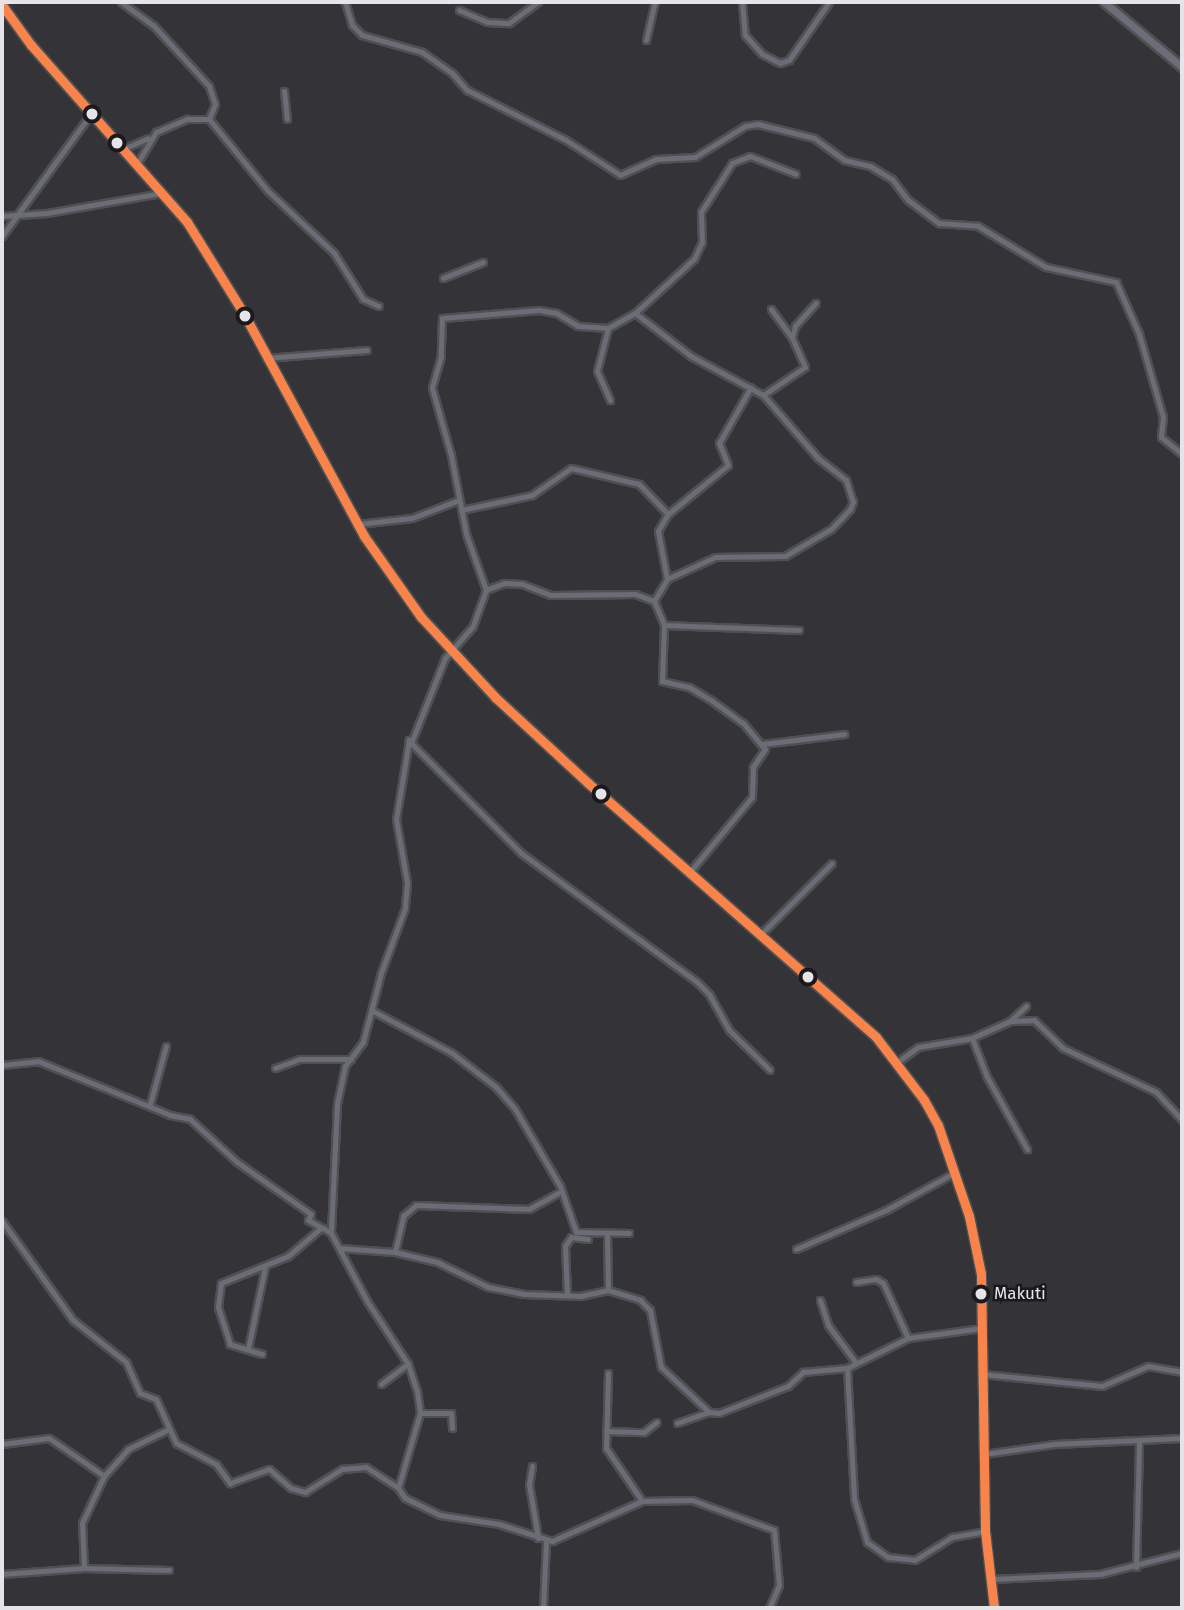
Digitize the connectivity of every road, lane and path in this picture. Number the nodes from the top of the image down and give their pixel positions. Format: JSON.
{"nodes":[{"id":1,"x":121,"y":2,"type":"edge"},
{"id":2,"x":345,"y":2,"type":"edge"},
{"id":3,"x":538,"y":2,"type":"edge"},
{"id":4,"x":655,"y":2,"type":"edge"},
{"id":5,"x":742,"y":2,"type":"edge"},
{"id":6,"x":829,"y":2,"type":"edge"},
{"id":7,"x":1104,"y":2,"type":"edge"},
{"id":8,"x":2,"y":5,"type":"edge"},
{"id":9,"x":459,"y":10,"type":"dead end"},
{"id":10,"x":646,"y":40,"type":"dead end"},
{"id":11,"x":1182,"y":67,"type":"edge"},
{"id":12,"x":284,"y":92,"type":"dead end"},
{"id":13,"x":92,"y":112,"type":"junction"},
{"id":14,"x":209,"y":118,"type":"junction"},
{"id":15,"x":287,"y":119,"type":"dead end"},
{"id":16,"x":148,"y":138,"type":"junction"},
{"id":17,"x":125,"y":148,"type":"junction"},
{"id":18,"x":138,"y":162,"type":"junction"},
{"id":19,"x":796,"y":174,"type":"dead end"},
{"id":20,"x":165,"y":192,"type":"junction"},
{"id":21,"x":15,"y":215,"type":"junction"},
{"id":22,"x":2,"y":216,"type":"edge"},
{"id":23,"x":2,"y":236,"type":"edge"},
{"id":24,"x":483,"y":262,"type":"dead end"},
{"id":25,"x":443,"y":278,"type":"dead end"},
{"id":26,"x":816,"y":303,"type":"dead end"},
{"id":27,"x":379,"y":306,"type":"dead end"},
{"id":28,"x":771,"y":309,"type":"dead end"},
{"id":29,"x":635,"y":313,"type":"junction"},
{"id":30,"x":608,"y":328,"type":"junction"},
{"id":31,"x":792,"y":338,"type":"junction"},
{"id":32,"x":368,"y":350,"type":"dead end"},
{"id":33,"x":266,"y":358,"type":"junction"},
{"id":34,"x":751,"y":387,"type":"junction"},
{"id":35,"x":763,"y":395,"type":"junction"},
{"id":36,"x":610,"y":400,"type":"dead end"},
{"id":37,"x":1182,"y":454,"type":"edge"},
{"id":38,"x":458,"y":500,"type":"junction"},
{"id":39,"x":461,"y":510,"type":"junction"},
{"id":40,"x":668,"y":514,"type":"junction"},
{"id":41,"x":358,"y":524,"type":"junction"},
{"id":42,"x":667,"y":579,"type":"junction"},
{"id":43,"x":486,"y":590,"type":"junction"},
{"id":44,"x":654,"y":601,"type":"junction"},
{"id":45,"x":664,"y":625,"type":"junction"},
{"id":46,"x":799,"y":630,"type":"dead end"},
{"id":47,"x":451,"y":651,"type":"junction"},
{"id":48,"x":844,"y":734,"type":"dead end"},
{"id":49,"x":411,"y":743,"type":"junction"},
{"id":50,"x":763,"y":744,"type":"junction"},
{"id":51,"x":832,"y":863,"type":"dead end"},
{"id":52,"x":689,"y":873,"type":"junction"},
{"id":53,"x":761,"y":934,"type":"junction"},
{"id":54,"x":1026,"y":1006,"type":"dead end"},
{"id":55,"x":373,"y":1011,"type":"junction"},
{"id":56,"x":1010,"y":1021,"type":"junction"},
{"id":57,"x":972,"y":1038,"type":"junction"},
{"id":58,"x":166,"y":1046,"type":"dead end"},
{"id":59,"x":351,"y":1059,"type":"junction"},
{"id":60,"x":897,"y":1063,"type":"junction"},
{"id":61,"x":2,"y":1065,"type":"edge"},
{"id":62,"x":275,"y":1068,"type":"dead end"},
{"id":63,"x":771,"y":1070,"type":"dead end"},
{"id":64,"x":150,"y":1104,"type":"junction"},
{"id":65,"x":1182,"y":1120,"type":"edge"},
{"id":66,"x":1027,"y":1149,"type":"dead end"},
{"id":67,"x":954,"y":1173,"type":"junction"},
{"id":68,"x":561,"y":1191,"type":"junction"},
{"id":69,"x":2,"y":1221,"type":"edge"},
{"id":70,"x":321,"y":1228,"type":"junction"},
{"id":71,"x":331,"y":1233,"type":"junction"},
{"id":72,"x":629,"y":1233,"type":"dead end"},
{"id":73,"x":607,"y":1234,"type":"junction"},
{"id":74,"x":587,"y":1239,"type":"dead end"},
{"id":75,"x":339,"y":1248,"type":"junction"},
{"id":76,"x":796,"y":1249,"type":"dead end"},
{"id":77,"x":395,"y":1252,"type":"junction"},
{"id":78,"x":265,"y":1267,"type":"junction"},
{"id":79,"x":856,"y":1282,"type":"dead end"},
{"id":80,"x":608,"y":1290,"type":"junction"},
{"id":81,"x":567,"y":1294,"type":"junction"},
{"id":82,"x":820,"y":1300,"type":"dead end"},
{"id":83,"x":982,"y":1328,"type":"junction"},
{"id":84,"x":908,"y":1338,"type":"junction"},
{"id":85,"x":248,"y":1349,"type":"junction"},
{"id":86,"x":262,"y":1354,"type":"dead end"},
{"id":87,"x":856,"y":1363,"type":"junction"},
{"id":88,"x":408,"y":1364,"type":"junction"},
{"id":89,"x":847,"y":1368,"type":"junction"},
{"id":90,"x":1182,"y":1372,"type":"edge"},
{"id":91,"x":608,"y":1373,"type":"dead end"},
{"id":92,"x":982,"y":1374,"type":"junction"},
{"id":93,"x":381,"y":1384,"type":"dead end"},
{"id":94,"x":709,"y":1412,"type":"junction"},
{"id":95,"x":420,"y":1413,"type":"junction"},
{"id":96,"x":657,"y":1422,"type":"dead end"},
{"id":97,"x":677,"y":1423,"type":"dead end"},
{"id":98,"x":452,"y":1428,"type":"dead end"},
{"id":99,"x":169,"y":1429,"type":"junction"},
{"id":100,"x":606,"y":1431,"type":"junction"},
{"id":101,"x":1182,"y":1438,"type":"edge"},
{"id":102,"x":1139,"y":1440,"type":"junction"},
{"id":103,"x":2,"y":1444,"type":"edge"},
{"id":104,"x":984,"y":1454,"type":"junction"},
{"id":105,"x":533,"y":1466,"type":"dead end"},
{"id":106,"x":104,"y":1476,"type":"junction"},
{"id":107,"x":398,"y":1488,"type":"junction"},
{"id":108,"x":642,"y":1501,"type":"junction"},
{"id":109,"x":985,"y":1531,"type":"junction"},
{"id":110,"x":538,"y":1538,"type":"junction"},
{"id":111,"x":546,"y":1541,"type":"junction"},
{"id":112,"x":1182,"y":1553,"type":"edge"},
{"id":113,"x":84,"y":1567,"type":"junction"},
{"id":114,"x":1136,"y":1567,"type":"junction"},
{"id":115,"x":169,"y":1570,"type":"dead end"},
{"id":116,"x":2,"y":1574,"type":"edge"},
{"id":117,"x":991,"y":1579,"type":"junction"},
{"id":118,"x":543,"y":1608,"type":"edge"},
{"id":119,"x":769,"y":1608,"type":"edge"},
{"id":120,"x":994,"y":1608,"type":"edge"}],
"edges":[{"from":1,"to":14,"type":"street"},
{"from":2,"to":37,"type":"street"},
{"from":3,"to":9,"type":"street"},
{"from":4,"to":10,"type":"street"},
{"from":5,"to":6,"type":"street"},
{"from":7,"to":11,"type":"street"},
{"from":8,"to":13,"type":"street"},
{"from":12,"to":15,"type":"street"},
{"from":13,"to":17,"type":"street"},
{"from":13,"to":21,"type":"street"},
{"from":14,"to":16,"type":"street"},
{"from":14,"to":27,"type":"street"},
{"from":16,"to":17,"type":"street"},
{"from":16,"to":18,"type":"street"},
{"from":17,"to":18,"type":"street"},
{"from":18,"to":20,"type":"street"},
{"from":19,"to":29,"type":"street"},
{"from":20,"to":21,"type":"street"},
{"from":20,"to":33,"type":"street"},
{"from":21,"to":22,"type":"street"},
{"from":21,"to":23,"type":"street"},
{"from":24,"to":25,"type":"street"},
{"from":26,"to":31,"type":"street"},
{"from":28,"to":31,"type":"street"},
{"from":29,"to":30,"type":"street"},
{"from":29,"to":34,"type":"street"},
{"from":30,"to":36,"type":"street"},
{"from":30,"to":38,"type":"street"},
{"from":31,"to":35,"type":"street"},
{"from":32,"to":33,"type":"street"},
{"from":33,"to":41,"type":"street"},
{"from":34,"to":35,"type":"street"},
{"from":34,"to":40,"type":"street"},
{"from":35,"to":42,"type":"street"},
{"from":38,"to":39,"type":"street"},
{"from":38,"to":41,"type":"street"},
{"from":39,"to":40,"type":"street"},
{"from":39,"to":43,"type":"street"},
{"from":40,"to":42,"type":"street"},
{"from":41,"to":47,"type":"street"},
{"from":42,"to":44,"type":"street"},
{"from":43,"to":44,"type":"street"},
{"from":43,"to":47,"type":"street"},
{"from":44,"to":45,"type":"street"},
{"from":45,"to":46,"type":"street"},
{"from":45,"to":50,"type":"street"},
{"from":47,"to":49,"type":"street"},
{"from":47,"to":52,"type":"street"},
{"from":48,"to":50,"type":"street"},
{"from":49,"to":55,"type":"street"},
{"from":49,"to":63,"type":"street"},
{"from":50,"to":52,"type":"street"},
{"from":51,"to":53,"type":"street"},
{"from":52,"to":53,"type":"street"},
{"from":53,"to":60,"type":"street"},
{"from":54,"to":56,"type":"street"},
{"from":55,"to":59,"type":"street"},
{"from":55,"to":68,"type":"street"},
{"from":56,"to":57,"type":"street"},
{"from":56,"to":65,"type":"street"},
{"from":57,"to":60,"type":"street"},
{"from":57,"to":66,"type":"street"},
{"from":58,"to":64,"type":"street"},
{"from":59,"to":62,"type":"street"},
{"from":59,"to":71,"type":"street"},
{"from":60,"to":67,"type":"street"},
{"from":61,"to":64,"type":"street"},
{"from":64,"to":70,"type":"street"},
{"from":67,"to":76,"type":"street"},
{"from":67,"to":83,"type":"street"},
{"from":68,"to":73,"type":"street"},
{"from":68,"to":77,"type":"street"},
{"from":69,"to":99,"type":"street"},
{"from":70,"to":71,"type":"street"},
{"from":70,"to":78,"type":"street"},
{"from":71,"to":75,"type":"street"},
{"from":72,"to":73,"type":"street"},
{"from":73,"to":80,"type":"street"},
{"from":74,"to":81,"type":"street"},
{"from":75,"to":77,"type":"street"},
{"from":75,"to":88,"type":"street"},
{"from":77,"to":81,"type":"street"},
{"from":78,"to":85,"type":"street"},
{"from":78,"to":85,"type":"street"},
{"from":79,"to":84,"type":"street"},
{"from":80,"to":81,"type":"street"},
{"from":80,"to":94,"type":"street"},
{"from":82,"to":87,"type":"street"},
{"from":83,"to":84,"type":"street"},
{"from":83,"to":92,"type":"street"},
{"from":84,"to":87,"type":"street"},
{"from":85,"to":86,"type":"street"},
{"from":87,"to":89,"type":"street"},
{"from":88,"to":93,"type":"street"},
{"from":88,"to":95,"type":"street"},
{"from":89,"to":94,"type":"street"},
{"from":89,"to":109,"type":"street"},
{"from":90,"to":92,"type":"street"},
{"from":91,"to":100,"type":"street"},
{"from":92,"to":104,"type":"street"},
{"from":94,"to":97,"type":"street"},
{"from":95,"to":98,"type":"street"},
{"from":95,"to":107,"type":"street"},
{"from":96,"to":100,"type":"street"},
{"from":99,"to":106,"type":"street"},
{"from":99,"to":107,"type":"street"},
{"from":100,"to":108,"type":"street"},
{"from":101,"to":102,"type":"street"},
{"from":102,"to":104,"type":"street"},
{"from":102,"to":114,"type":"street"},
{"from":103,"to":106,"type":"street"},
{"from":104,"to":109,"type":"street"},
{"from":105,"to":110,"type":"street"},
{"from":106,"to":113,"type":"street"},
{"from":107,"to":110,"type":"street"},
{"from":108,"to":111,"type":"street"},
{"from":108,"to":119,"type":"street"},
{"from":109,"to":117,"type":"street"},
{"from":110,"to":111,"type":"street"},
{"from":111,"to":118,"type":"street"},
{"from":112,"to":114,"type":"street"},
{"from":113,"to":115,"type":"street"},
{"from":113,"to":116,"type":"street"},
{"from":114,"to":117,"type":"street"},
{"from":117,"to":120,"type":"street"}]}
